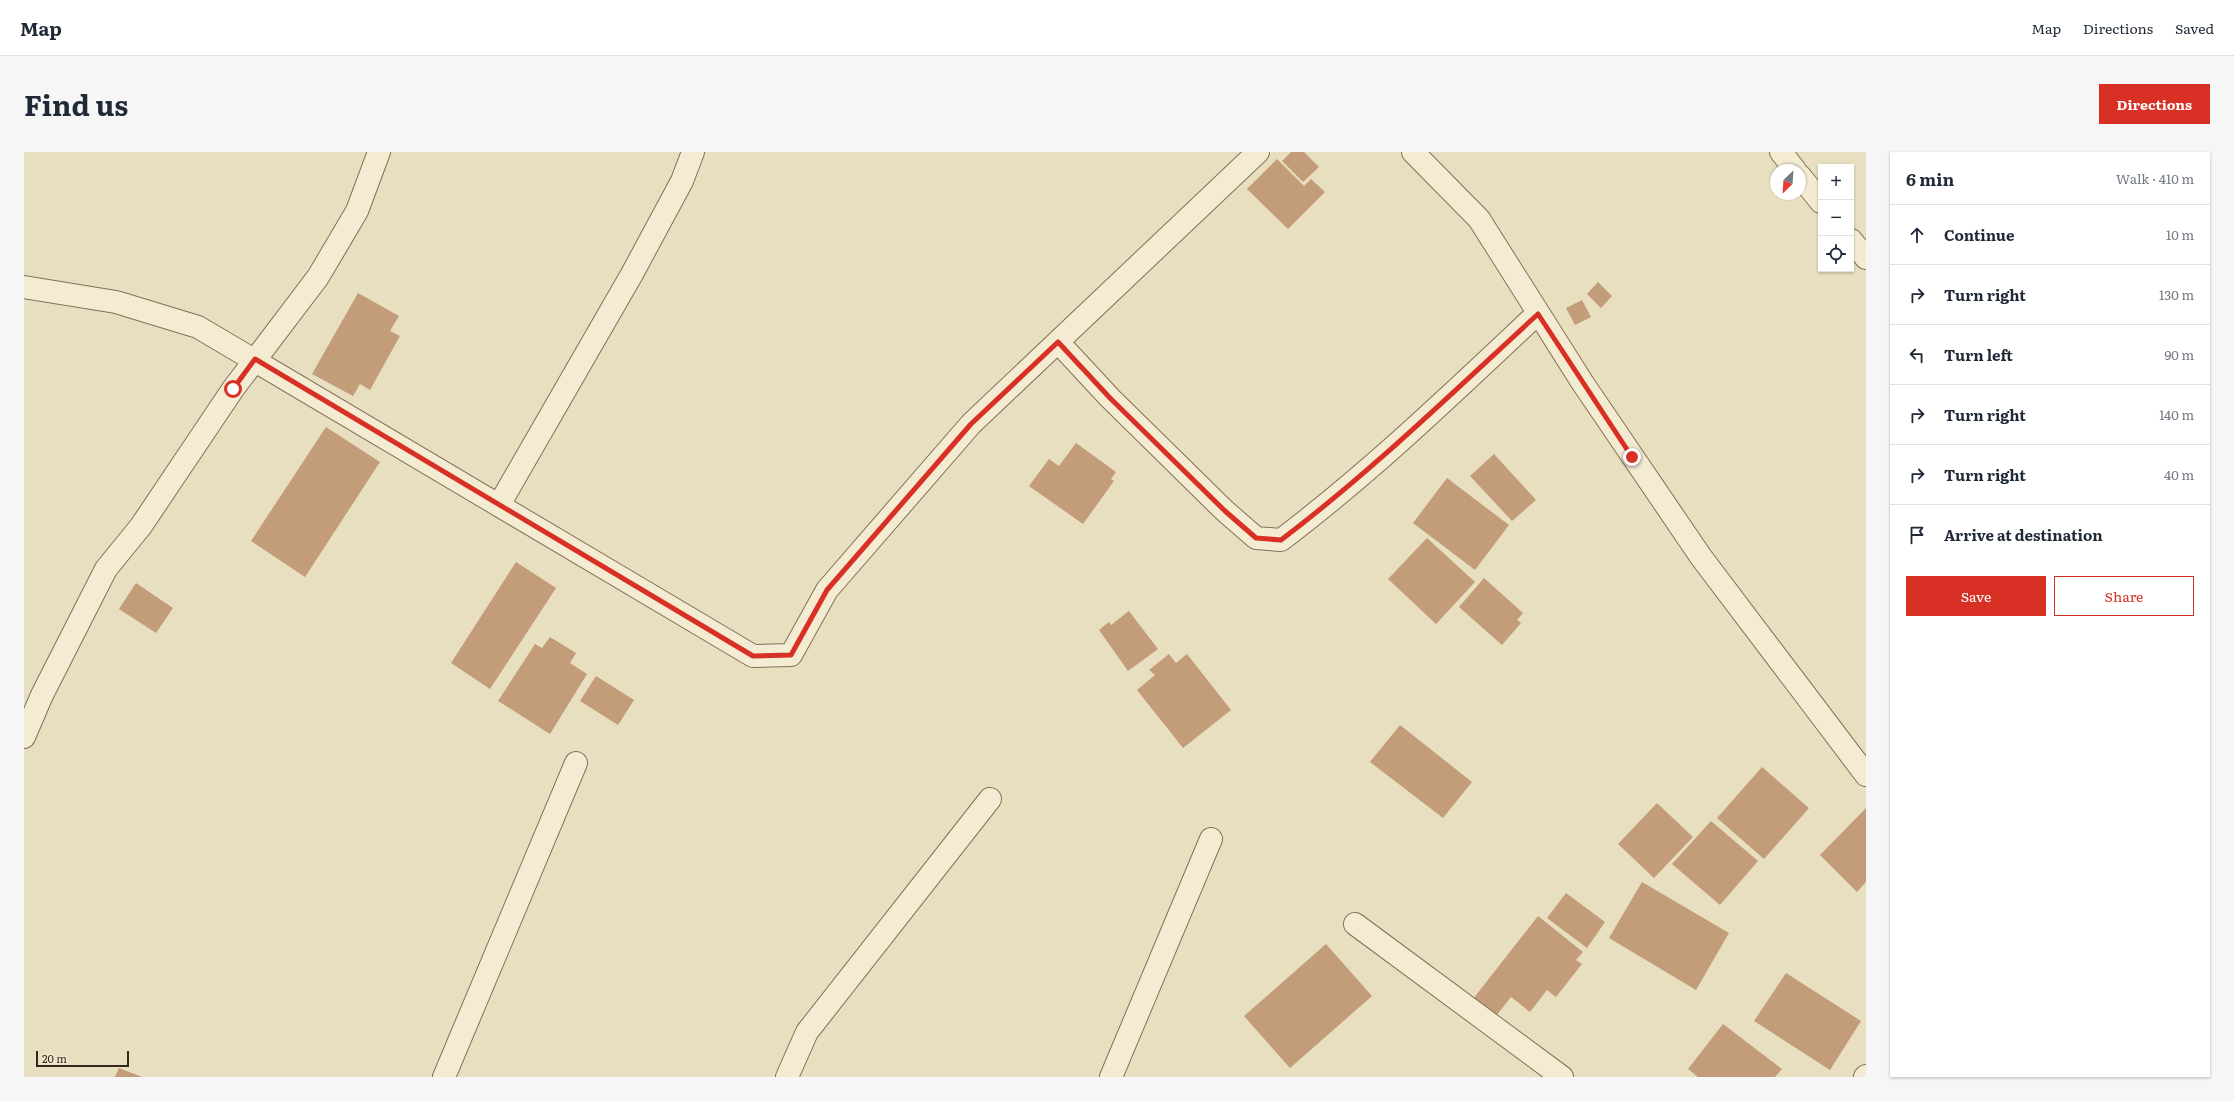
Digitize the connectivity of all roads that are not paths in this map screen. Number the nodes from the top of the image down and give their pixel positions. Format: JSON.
{"nodes":[{"id":1,"x":379,"y":152,"type":"edge"},
{"id":2,"x":693,"y":152,"type":"edge"},
{"id":3,"x":1258,"y":152,"type":"edge"},
{"id":4,"x":1413,"y":152,"type":"edge"},
{"id":5,"x":1781,"y":152,"type":"edge"},
{"id":6,"x":1790,"y":164,"type":"edge"},
{"id":7,"x":1806,"y":183,"type":"edge"},
{"id":8,"x":1819,"y":200,"type":"edge"},
{"id":9,"x":1854,"y":244,"type":"edge"},
{"id":10,"x":1866,"y":258,"type":"edge"},
{"id":11,"x":24,"y":286,"type":"edge"},
{"id":12,"x":1538,"y":314,"type":"junction"},
{"id":13,"x":1058,"y":342,"type":"junction"},
{"id":14,"x":255,"y":359,"type":"junction"},
{"id":15,"x":499,"y":505,"type":"junction"},
{"id":16,"x":24,"y":736,"type":"edge"},
{"id":17,"x":576,"y":763,"type":"dead end"},
{"id":18,"x":1866,"y":775,"type":"edge"},
{"id":19,"x":990,"y":799,"type":"dead end"},
{"id":20,"x":1211,"y":839,"type":"dead end"},
{"id":21,"x":1355,"y":924,"type":"dead end"},
{"id":22,"x":444,"y":1077,"type":"edge"},
{"id":23,"x":787,"y":1077,"type":"edge"},
{"id":24,"x":1111,"y":1077,"type":"edge"},
{"id":25,"x":1562,"y":1077,"type":"edge"}],
"edges":[{"from":1,"to":14,"type":"street"},
{"from":2,"to":15,"type":"street"},
{"from":3,"to":13,"type":"street"},
{"from":4,"to":12,"type":"street"},
{"from":5,"to":6,"type":"street"},
{"from":7,"to":8,"type":"street"},
{"from":9,"to":10,"type":"street"},
{"from":11,"to":14,"type":"street"},
{"from":12,"to":13,"type":"street"},
{"from":12,"to":18,"type":"street"},
{"from":13,"to":15,"type":"street"},
{"from":14,"to":15,"type":"street"},
{"from":14,"to":16,"type":"street"},
{"from":17,"to":22,"type":"street"},
{"from":19,"to":23,"type":"street"},
{"from":20,"to":24,"type":"street"},
{"from":21,"to":25,"type":"street"}]}
